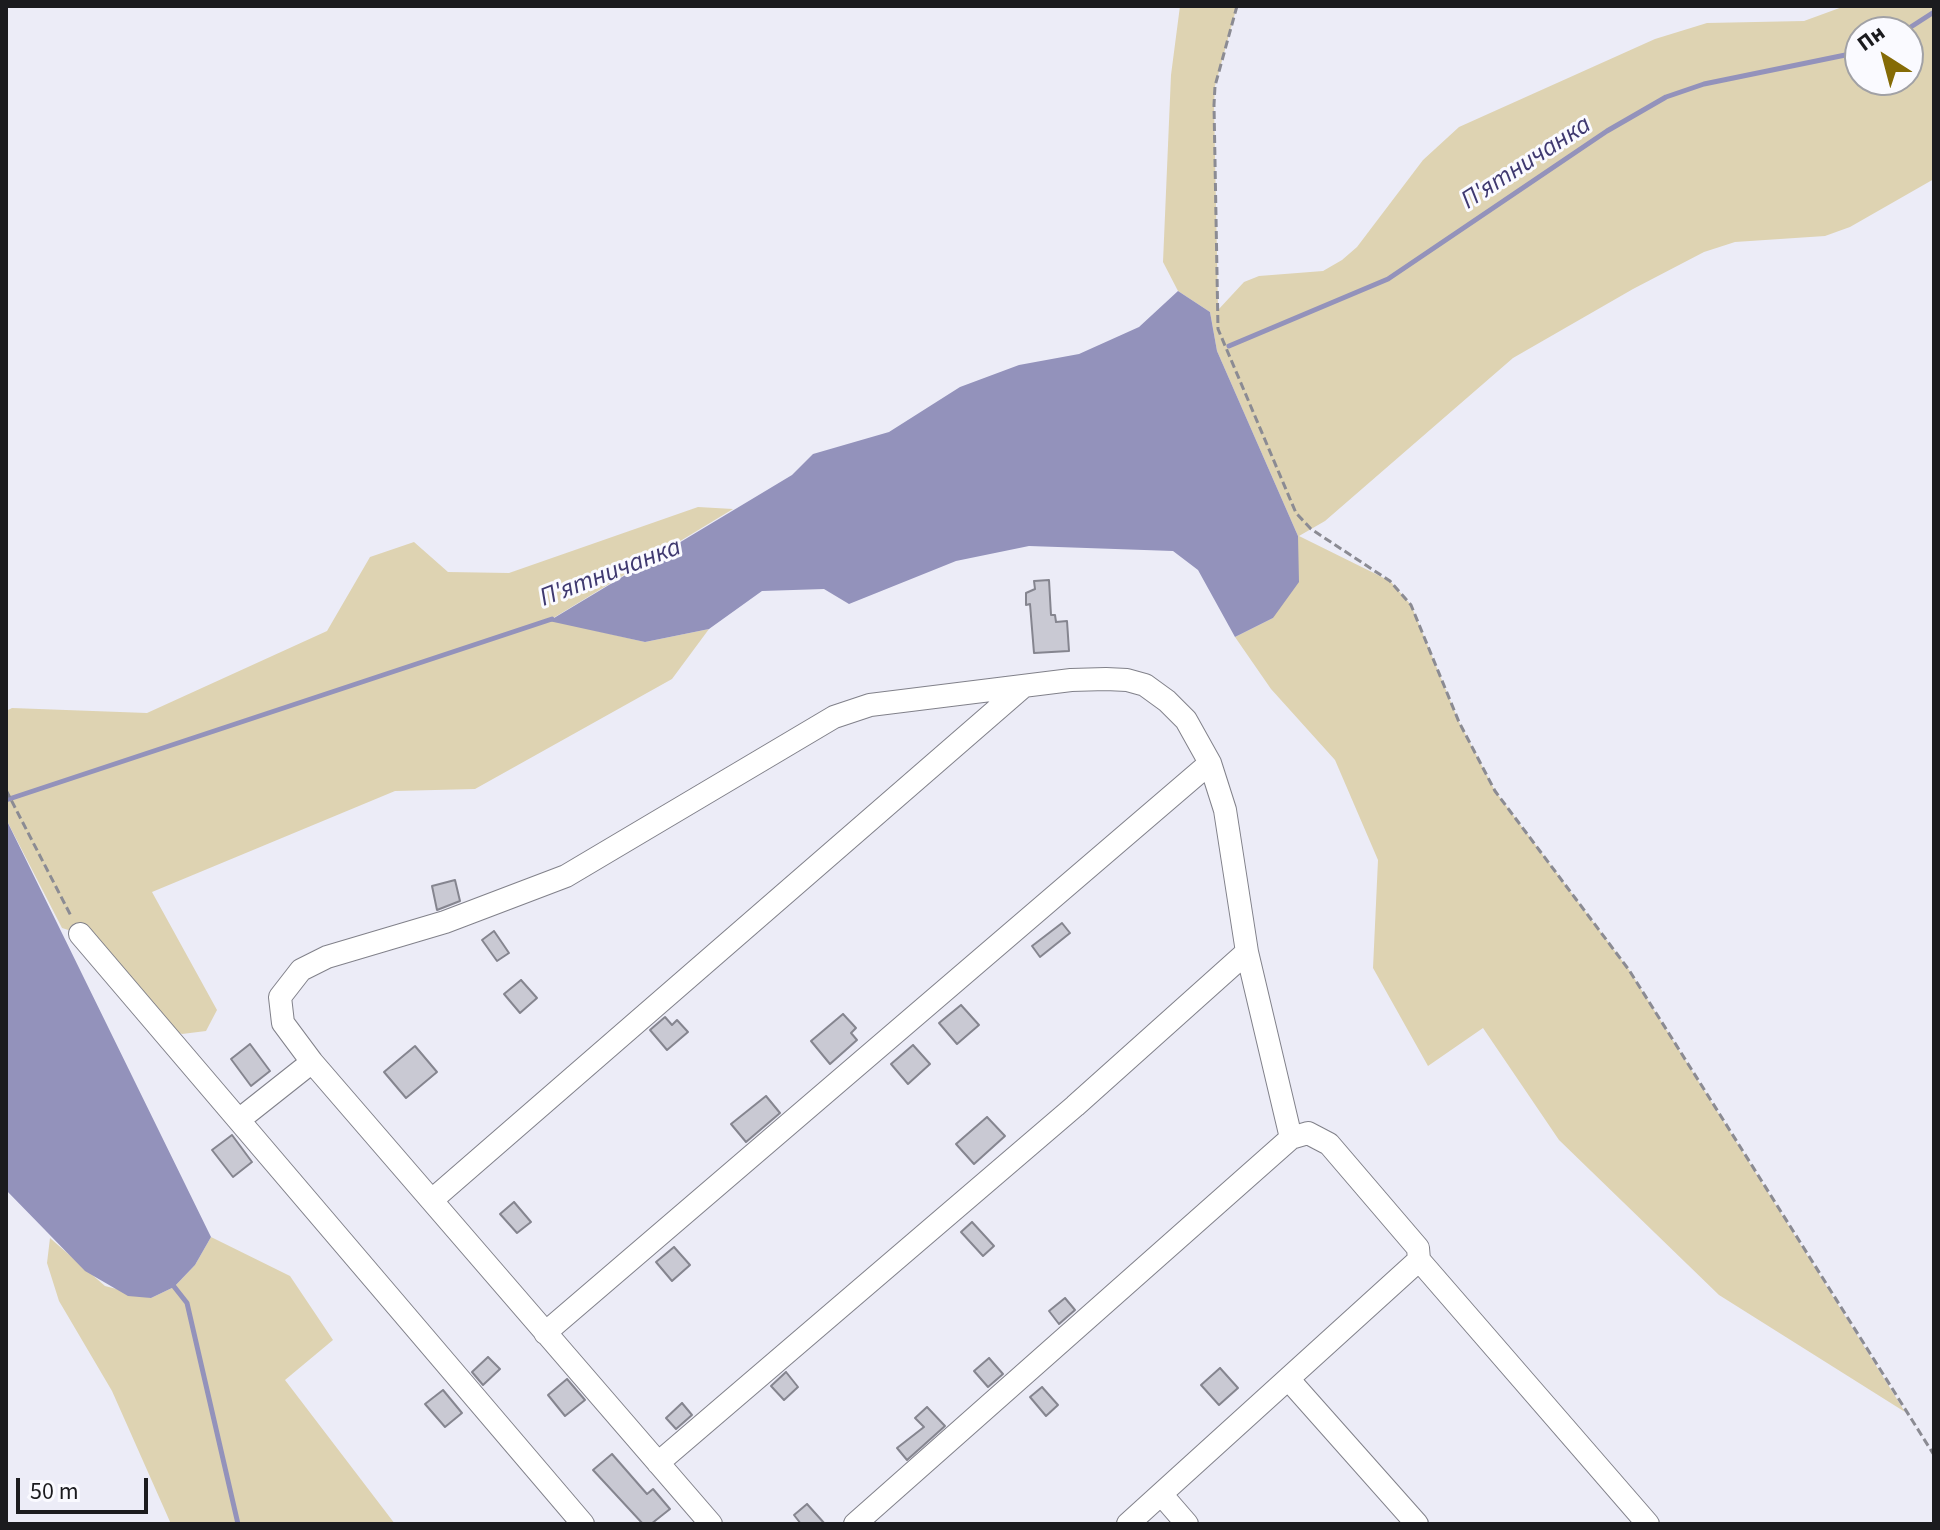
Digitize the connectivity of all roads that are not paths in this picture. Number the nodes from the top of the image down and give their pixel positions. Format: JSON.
{"nodes":[{"id":1,"x":1024,"y":686,"type":"junction"},
{"id":2,"x":1210,"y":763,"type":"junction"},
{"id":3,"x":80,"y":934,"type":"road end"},
{"id":4,"x":1247,"y":952,"type":"junction"},
{"id":5,"x":312,"y":1062,"type":"junction"},
{"id":6,"x":240,"y":1119,"type":"junction"},
{"id":7,"x":1291,"y":1138,"type":"junction"},
{"id":8,"x":432,"y":1200,"type":"junction"},
{"id":9,"x":1419,"y":1260,"type":"junction"},
{"id":10,"x":545,"y":1333,"type":"junction"},
{"id":11,"x":1290,"y":1381,"type":"junction"},
{"id":12,"x":658,"y":1463,"type":"junction"},
{"id":13,"x":1161,"y":1494,"type":"junction"},
{"id":14,"x":583,"y":1524,"type":"edge"},
{"id":15,"x":711,"y":1524,"type":"edge"},
{"id":16,"x":855,"y":1524,"type":"edge"},
{"id":17,"x":1128,"y":1524,"type":"edge"},
{"id":18,"x":1187,"y":1524,"type":"edge"},
{"id":19,"x":1417,"y":1524,"type":"edge"},
{"id":20,"x":1648,"y":1524,"type":"edge"}],
"edges":[{"from":1,"to":2,"type":"street"},
{"from":1,"to":5,"type":"street"},
{"from":1,"to":8,"type":"street"},
{"from":2,"to":4,"type":"street"},
{"from":2,"to":10,"type":"street"},
{"from":3,"to":6,"type":"street"},
{"from":4,"to":7,"type":"street"},
{"from":4,"to":12,"type":"street"},
{"from":5,"to":6,"type":"street"},
{"from":5,"to":8,"type":"street"},
{"from":6,"to":14,"type":"street"},
{"from":7,"to":9,"type":"street"},
{"from":7,"to":16,"type":"street"},
{"from":8,"to":10,"type":"street"},
{"from":9,"to":11,"type":"street"},
{"from":9,"to":20,"type":"street"},
{"from":10,"to":12,"type":"street"},
{"from":11,"to":13,"type":"street"},
{"from":11,"to":19,"type":"street"},
{"from":12,"to":15,"type":"street"},
{"from":13,"to":17,"type":"street"},
{"from":13,"to":18,"type":"street"}]}
